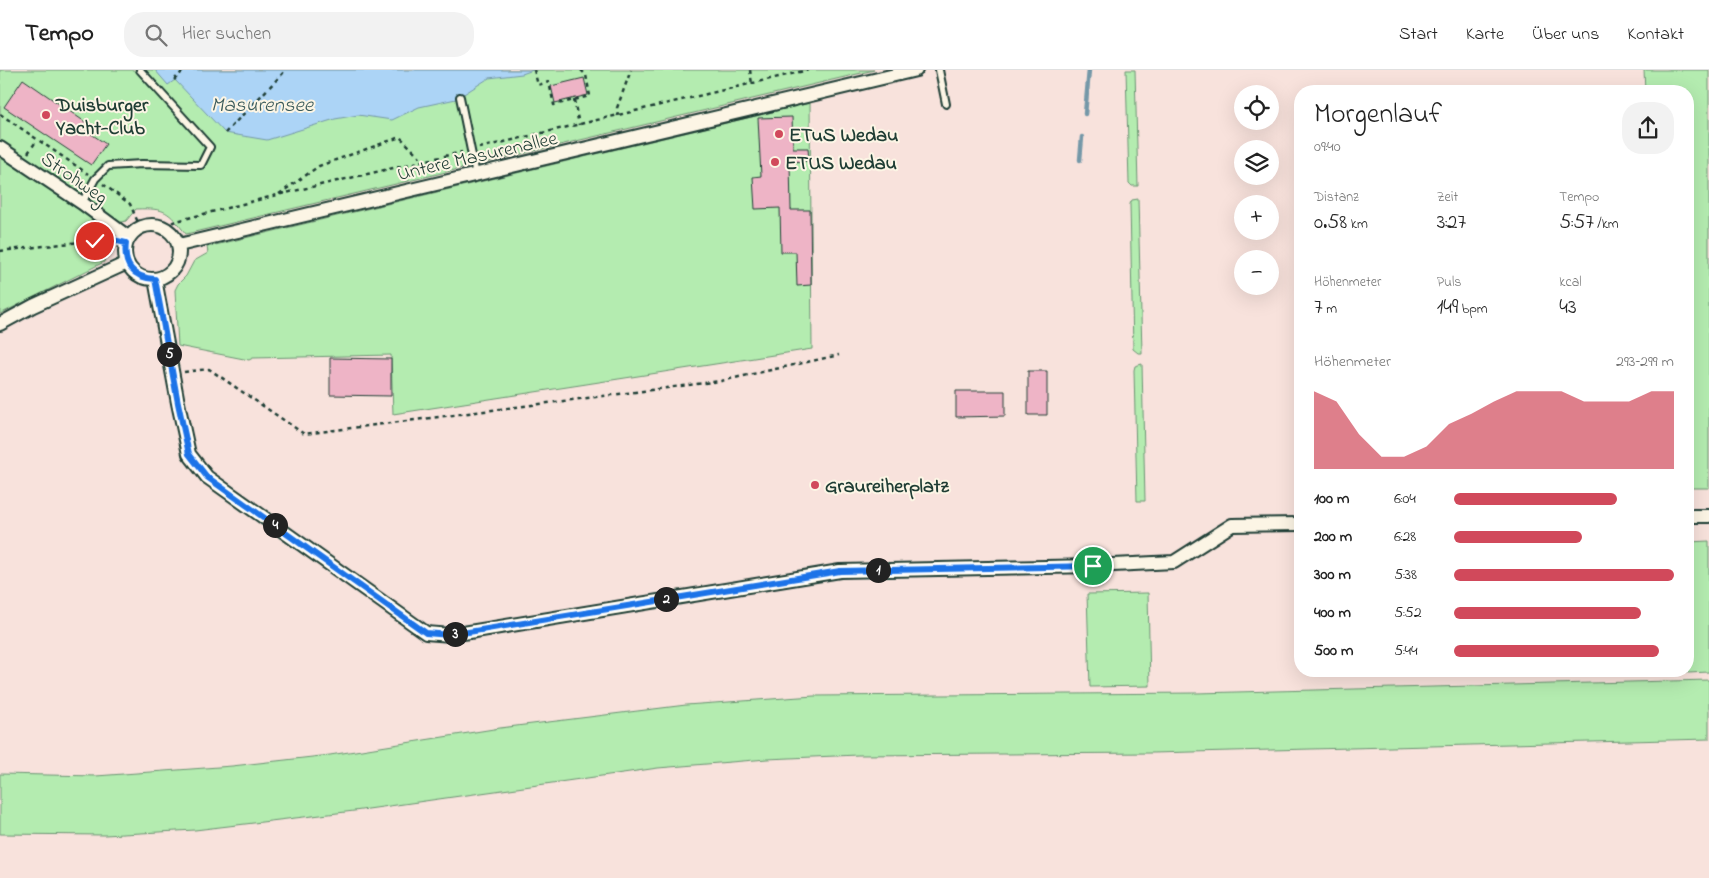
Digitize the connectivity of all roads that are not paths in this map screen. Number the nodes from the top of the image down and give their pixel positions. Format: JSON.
{"nodes":[{"id":1,"x":140,"y":70,"type":"edge"},
{"id":2,"x":916,"y":70,"type":"edge"},
{"id":3,"x":939,"y":70,"type":"edge"},
{"id":4,"x":460,"y":97,"type":"dead end"},
{"id":5,"x":946,"y":104,"type":"dead end"},
{"id":6,"x":0,"y":148,"type":"edge"},
{"id":7,"x":476,"y":175,"type":"junction"},
{"id":8,"x":82,"y":203,"type":"junction"},
{"id":9,"x":127,"y":240,"type":"junction"},
{"id":10,"x":179,"y":245,"type":"junction"},
{"id":11,"x":127,"y":263,"type":"junction"},
{"id":12,"x":155,"y":279,"type":"junction"},
{"id":13,"x":0,"y":324,"type":"edge"},
{"id":14,"x":1694,"y":516,"type":"edge"},
{"id":15,"x":1709,"y":516,"type":"edge"},
{"id":16,"x":1294,"y":524,"type":"edge"}],
"edges":[{"from":1,"to":8,"type":"lane"},
{"from":2,"to":7,"type":"street","name":"Untere Masurenallee"},
{"from":3,"to":5,"type":"lane"},
{"from":4,"to":7,"type":"lane"},
{"from":6,"to":8,"type":"street","name":"Strohweg"},
{"from":7,"to":10,"type":"street","name":"Untere Masurenallee"},
{"from":8,"to":9,"type":"street","name":"Strohweg"},
{"from":9,"to":10,"type":"street"},
{"from":9,"to":11,"type":"street"},
{"from":10,"to":12,"type":"street"},
{"from":11,"to":12,"type":"street"},
{"from":11,"to":13,"type":"street"},
{"from":12,"to":16,"type":"street"},
{"from":14,"to":15,"type":"street"}]}
